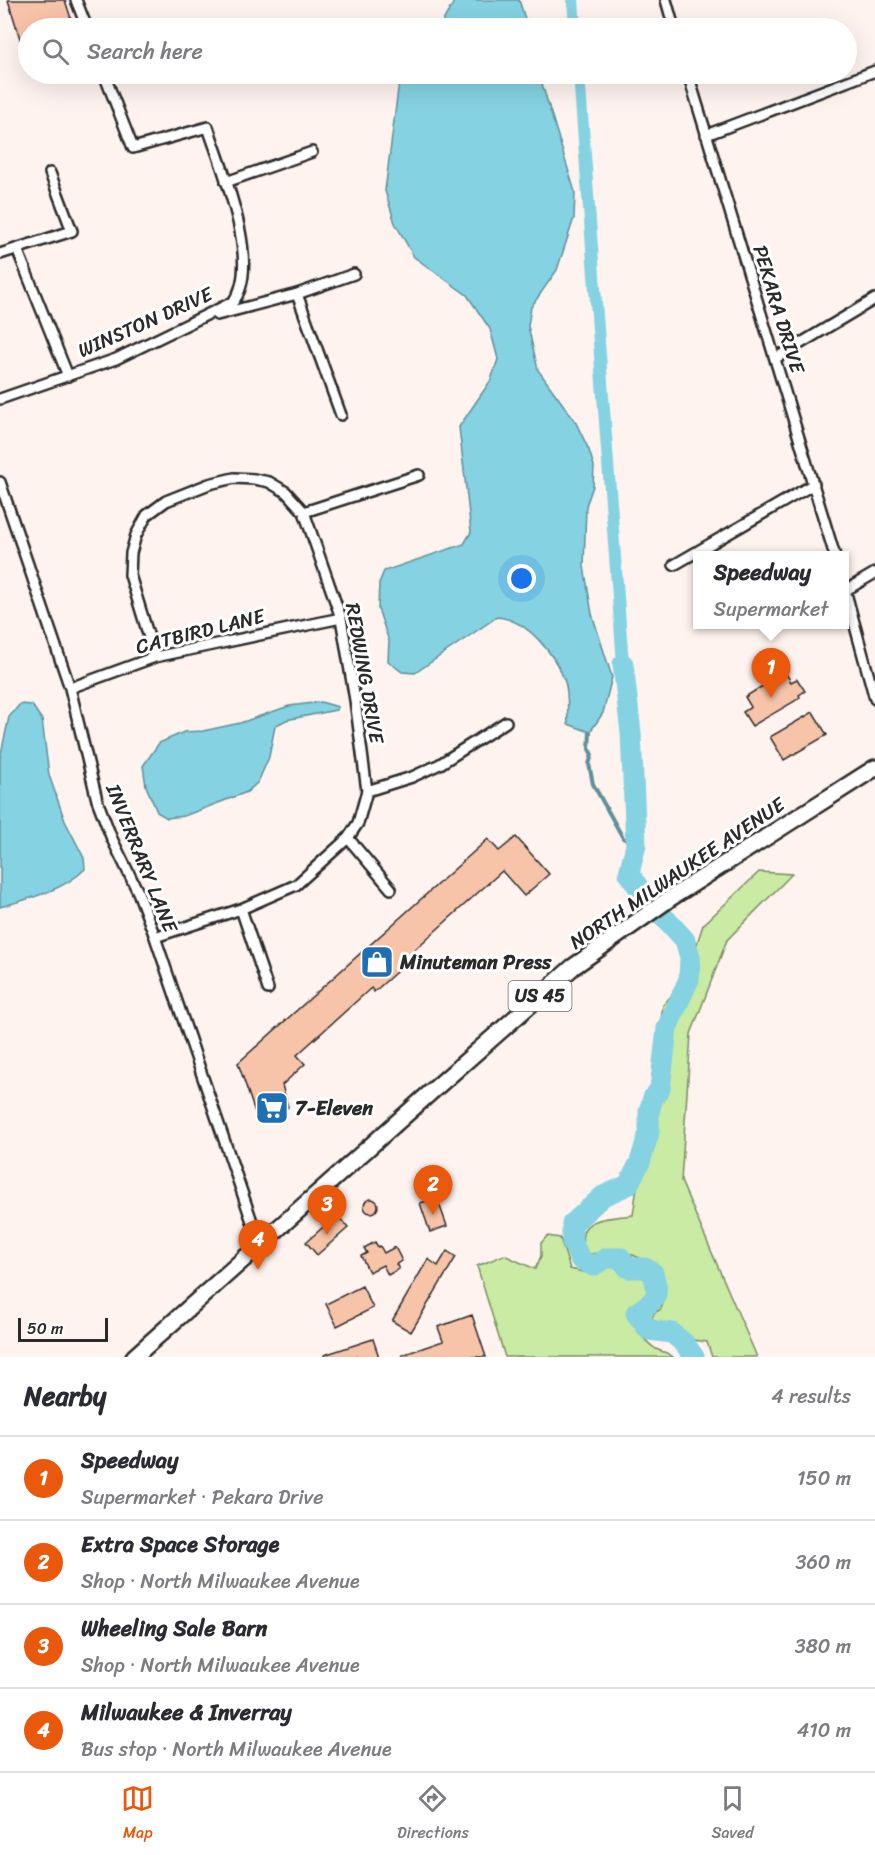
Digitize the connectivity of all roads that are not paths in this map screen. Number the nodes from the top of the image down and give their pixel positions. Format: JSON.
{"nodes":[{"id":1,"x":76,"y":0,"type":"edge"},
{"id":2,"x":666,"y":0,"type":"edge"},
{"id":3,"x":83,"y":18,"type":"edge"},
{"id":4,"x":671,"y":18,"type":"edge"},
{"id":5,"x":875,"y":71,"type":"edge"},
{"id":6,"x":857,"y":78,"type":"edge"},
{"id":7,"x":108,"y":84,"type":"edge"},
{"id":8,"x":691,"y":84,"type":"edge"},
{"id":9,"x":841,"y":84,"type":"edge"},
{"id":10,"x":706,"y":135,"type":"junction"},
{"id":11,"x":312,"y":152,"type":"dead end"},
{"id":12,"x":50,"y":173,"type":"dead end"},
{"id":13,"x":226,"y":182,"type":"junction"},
{"id":14,"x":17,"y":249,"type":"junction"},
{"id":15,"x":0,"y":254,"type":"edge"},
{"id":16,"x":354,"y":274,"type":"dead end"},
{"id":17,"x":297,"y":294,"type":"junction"},
{"id":18,"x":875,"y":299,"type":"edge"},
{"id":19,"x":197,"y":320,"type":"junction"},
{"id":20,"x":776,"y":358,"type":"junction"},
{"id":21,"x":68,"y":376,"type":"junction"},
{"id":22,"x":0,"y":399,"type":"edge"},
{"id":23,"x":341,"y":416,"type":"dead end"},
{"id":24,"x":419,"y":475,"type":"dead end"},
{"id":25,"x":0,"y":482,"type":"edge"},
{"id":26,"x":814,"y":484,"type":"junction"},
{"id":27,"x":304,"y":512,"type":"junction"},
{"id":28,"x":698,"y":551,"type":"edge"},
{"id":29,"x":834,"y":551,"type":"edge"},
{"id":30,"x":693,"y":554,"type":"edge"},
{"id":31,"x":674,"y":565,"type":"dead end"},
{"id":32,"x":875,"y":573,"type":"edge"},
{"id":33,"x":849,"y":586,"type":"edge"},
{"id":34,"x":849,"y":603,"type":"edge"},
{"id":35,"x":340,"y":618,"type":"junction"},
{"id":36,"x":155,"y":657,"type":"junction"},
{"id":37,"x":70,"y":688,"type":"junction"},
{"id":38,"x":875,"y":699,"type":"edge"},
{"id":39,"x":506,"y":722,"type":"dead end"},
{"id":40,"x":875,"y":768,"type":"edge"},
{"id":41,"x":367,"y":791,"type":"junction"},
{"id":42,"x":348,"y":838,"type":"junction"},
{"id":43,"x":391,"y":889,"type":"dead end"},
{"id":44,"x":241,"y":909,"type":"junction"},
{"id":45,"x":155,"y":937,"type":"junction"},
{"id":46,"x":268,"y":989,"type":"dead end"},
{"id":47,"x":260,"y":1245,"type":"junction"},
{"id":48,"x":134,"y":1357,"type":"edge"}],
"edges":[{"from":1,"to":3,"type":"street"},
{"from":2,"to":4,"type":"street"},
{"from":5,"to":6,"type":"street"},
{"from":7,"to":13,"type":"street","name":"WINSTON DRIVE"},
{"from":8,"to":10,"type":"street","name":"PEKARA DRIVE"},
{"from":9,"to":10,"type":"street"},
{"from":10,"to":20,"type":"street","name":"PEKARA DRIVE"},
{"from":11,"to":13,"type":"street"},
{"from":12,"to":14,"type":"street"},
{"from":13,"to":19,"type":"street","name":"WINSTON DRIVE"},
{"from":14,"to":15,"type":"street"},
{"from":14,"to":21,"type":"street"},
{"from":16,"to":17,"type":"street"},
{"from":17,"to":19,"type":"street"},
{"from":17,"to":23,"type":"street"},
{"from":18,"to":20,"type":"street"},
{"from":19,"to":21,"type":"street","name":"WINSTON DRIVE"},
{"from":20,"to":26,"type":"street","name":"PEKARA DRIVE"},
{"from":21,"to":22,"type":"street","name":"WINSTON DRIVE"},
{"from":24,"to":27,"type":"street"},
{"from":25,"to":37,"type":"street","name":"INVERRARY LANE"},
{"from":26,"to":28,"type":"street"},
{"from":26,"to":29,"type":"street","name":"PEKARA DRIVE"},
{"from":27,"to":35,"type":"street","name":"REDWING DRIVE"},
{"from":27,"to":36,"type":"street","name":"REDWING DRIVE"},
{"from":30,"to":31,"type":"street"},
{"from":32,"to":33,"type":"street"},
{"from":34,"to":38,"type":"street"},
{"from":35,"to":36,"type":"street","name":"CATBIRD LANE"},
{"from":35,"to":41,"type":"street","name":"REDWING DRIVE"},
{"from":36,"to":37,"type":"street","name":"CATBIRD LANE"},
{"from":37,"to":45,"type":"street","name":"INVERRARY LANE"},
{"from":39,"to":41,"type":"street"},
{"from":40,"to":47,"type":"main road","name":"NORTH MILWAUKEE AVENUE","number":"US 45"},
{"from":41,"to":42,"type":"street","name":"REDWING DRIVE"},
{"from":42,"to":43,"type":"street"},
{"from":42,"to":44,"type":"street","name":"REDWING DRIVE"},
{"from":44,"to":45,"type":"street","name":"REDWING DRIVE"},
{"from":44,"to":46,"type":"street"},
{"from":45,"to":47,"type":"street","name":"INVERRARY LANE"},
{"from":47,"to":48,"type":"main road","name":"NORTH MILWAUKEE AVENUE","number":"US 45"}]}
